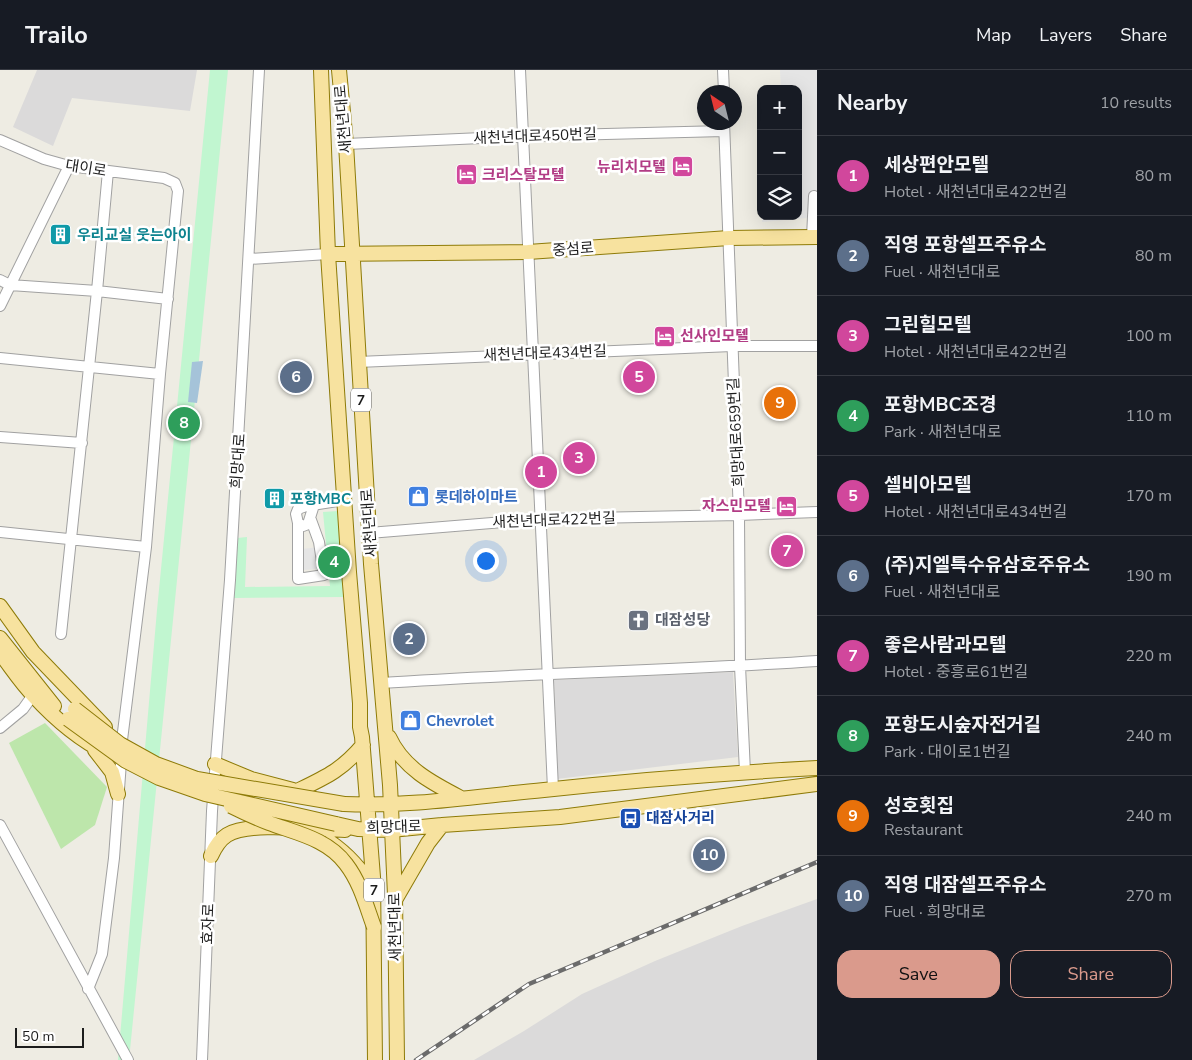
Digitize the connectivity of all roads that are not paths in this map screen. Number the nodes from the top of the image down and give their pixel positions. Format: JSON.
{"nodes":[{"id":1,"x":259,"y":70,"type":"edge"},
{"id":2,"x":320,"y":70,"type":"edge"},
{"id":3,"x":338,"y":70,"type":"edge"},
{"id":4,"x":520,"y":70,"type":"edge"},
{"id":5,"x":723,"y":70,"type":"edge"},
{"id":6,"x":724,"y":85,"type":"edge"},
{"id":7,"x":697,"y":128,"type":"edge"},
{"id":8,"x":724,"y":130,"type":"edge"},
{"id":9,"x":523,"y":136,"type":"junction"},
{"id":10,"x":0,"y":140,"type":"edge"},
{"id":11,"x":346,"y":144,"type":"junction"},
{"id":12,"x":69,"y":166,"type":"junction"},
{"id":13,"x":108,"y":171,"type":"junction"},
{"id":14,"x":814,"y":196,"type":"dead end"},
{"id":15,"x":814,"y":237,"type":"edge"},
{"id":16,"x":729,"y":238,"type":"junction"},
{"id":17,"x":528,"y":252,"type":"junction"},
{"id":18,"x":351,"y":253,"type":"junction"},
{"id":19,"x":328,"y":254,"type":"junction"},
{"id":20,"x":249,"y":259,"type":"junction"},
{"id":21,"x":0,"y":280,"type":"edge"},
{"id":22,"x":10,"y":285,"type":"junction"},
{"id":23,"x":98,"y":291,"type":"junction"},
{"id":24,"x":168,"y":299,"type":"junction"},
{"id":25,"x":0,"y":306,"type":"edge"},
{"id":26,"x":732,"y":346,"type":"junction"},
{"id":27,"x":817,"y":346,"type":"edge"},
{"id":28,"x":533,"y":353,"type":"junction"},
{"id":29,"x":0,"y":358,"type":"edge"},
{"id":30,"x":358,"y":362,"type":"junction"},
{"id":31,"x":89,"y":366,"type":"junction"},
{"id":32,"x":160,"y":374,"type":"junction"},
{"id":33,"x":0,"y":437,"type":"edge"},
{"id":34,"x":82,"y":443,"type":"junction"},
{"id":35,"x":344,"y":500,"type":"junction"},
{"id":36,"x":314,"y":505,"type":"junction"},
{"id":37,"x":817,"y":512,"type":"edge"},
{"id":38,"x":740,"y":515,"type":"junction"},
{"id":39,"x":540,"y":519,"type":"junction"},
{"id":40,"x":311,"y":520,"type":"junction"},
{"id":41,"x":298,"y":523,"type":"junction"},
{"id":42,"x":0,"y":532,"type":"edge"},
{"id":43,"x":369,"y":532,"type":"junction"},
{"id":44,"x":72,"y":540,"type":"junction"},
{"id":45,"x":146,"y":548,"type":"junction"},
{"id":46,"x":0,"y":606,"type":"edge"},
{"id":47,"x":0,"y":617,"type":"edge"},
{"id":48,"x":61,"y":634,"type":"dead end"},
{"id":49,"x":0,"y":638,"type":"edge"},
{"id":50,"x":0,"y":653,"type":"edge"},
{"id":51,"x":817,"y":661,"type":"edge"},
{"id":52,"x":740,"y":666,"type":"junction"},
{"id":53,"x":548,"y":674,"type":"junction"},
{"id":54,"x":381,"y":682,"type":"junction"},
{"id":55,"x":32,"y":695,"type":"junction"},
{"id":56,"x":46,"y":708,"type":"junction"},
{"id":57,"x":23,"y":709,"type":"junction"},
{"id":58,"x":72,"y":714,"type":"junction"},
{"id":59,"x":0,"y":728,"type":"edge"},
{"id":60,"x":386,"y":730,"type":"junction"},
{"id":61,"x":120,"y":740,"type":"junction"},
{"id":62,"x":363,"y":745,"type":"junction"},
{"id":63,"x":91,"y":746,"type":"junction"},
{"id":64,"x":108,"y":754,"type":"junction"},
{"id":65,"x":121,"y":762,"type":"junction"},
{"id":66,"x":215,"y":764,"type":"junction"},
{"id":67,"x":817,"y":768,"type":"edge"},
{"id":68,"x":745,"y":772,"type":"junction"},
{"id":69,"x":817,"y":784,"type":"edge"},
{"id":70,"x":553,"y":789,"type":"junction"},
{"id":71,"x":209,"y":791,"type":"junction"},
{"id":72,"x":297,"y":791,"type":"junction"},
{"id":73,"x":118,"y":794,"type":"junction"},
{"id":74,"x":461,"y":798,"type":"junction"},
{"id":75,"x":391,"y":804,"type":"junction"},
{"id":76,"x":365,"y":805,"type":"junction"},
{"id":77,"x":0,"y":825,"type":"edge"},
{"id":78,"x":442,"y":825,"type":"junction"},
{"id":79,"x":311,"y":829,"type":"junction"},
{"id":80,"x":365,"y":829,"type":"junction"},
{"id":81,"x":391,"y":830,"type":"junction"},
{"id":82,"x":211,"y":856,"type":"junction"},
{"id":83,"x":374,"y":890,"type":"junction"},
{"id":84,"x":395,"y":901,"type":"junction"},
{"id":85,"x":374,"y":927,"type":"junction"},
{"id":86,"x":88,"y":989,"type":"junction"},
{"id":87,"x":128,"y":1060,"type":"edge"},
{"id":88,"x":202,"y":1060,"type":"edge"},
{"id":89,"x":375,"y":1060,"type":"edge"},
{"id":90,"x":397,"y":1060,"type":"edge"}],
"edges":[{"from":1,"to":20,"type":"street"},
{"from":2,"to":19,"type":"main road","name":"새천년대로","number":"7"},
{"from":3,"to":11,"type":"main road","name":"새천년대로","number":"7"},
{"from":4,"to":9,"type":"street"},
{"from":5,"to":6,"type":"street"},
{"from":7,"to":9,"type":"street","name":"새천년대로450번길"},
{"from":8,"to":16,"type":"street","name":"희망대로659번길"},
{"from":9,"to":11,"type":"street","name":"새천년대로450번길"},
{"from":9,"to":17,"type":"street"},
{"from":10,"to":12,"type":"street","name":"대이로"},
{"from":11,"to":18,"type":"main road","name":"새천년대로","number":"7"},
{"from":12,"to":13,"type":"street","name":"대이로"},
{"from":12,"to":22,"type":"street"},
{"from":13,"to":23,"type":"street"},
{"from":13,"to":24,"type":"street","name":"대이로"},
{"from":14,"to":15,"type":"street"},
{"from":15,"to":16,"type":"main road","name":"중섬로"},
{"from":16,"to":17,"type":"main road","name":"중섬로"},
{"from":16,"to":26,"type":"street","name":"희망대로659번길"},
{"from":17,"to":18,"type":"main road","name":"중섬로"},
{"from":17,"to":28,"type":"street"},
{"from":18,"to":19,"type":"main road","name":"중섬로"},
{"from":18,"to":30,"type":"main road","name":"새천년대로","number":"7"},
{"from":19,"to":20,"type":"street"},
{"from":19,"to":35,"type":"main road","name":"새천년대로","number":"7"},
{"from":20,"to":66,"type":"street","name":"희망대로"},
{"from":21,"to":22,"type":"street"},
{"from":22,"to":23,"type":"street"},
{"from":22,"to":25,"type":"street"},
{"from":23,"to":24,"type":"street"},
{"from":23,"to":31,"type":"street"},
{"from":24,"to":32,"type":"street"},
{"from":26,"to":27,"type":"street","name":"새천년대로434번길"},
{"from":26,"to":28,"type":"street","name":"새천년대로434번길"},
{"from":26,"to":38,"type":"street","name":"희망대로659번길"},
{"from":28,"to":30,"type":"street","name":"새천년대로434번길"},
{"from":28,"to":39,"type":"street"},
{"from":29,"to":31,"type":"street"},
{"from":30,"to":43,"type":"main road","name":"새천년대로","number":"7"},
{"from":31,"to":32,"type":"street"},
{"from":31,"to":34,"type":"street"},
{"from":32,"to":45,"type":"street"},
{"from":33,"to":34,"type":"street"},
{"from":34,"to":44,"type":"street"},
{"from":35,"to":36,"type":"street"},
{"from":35,"to":62,"type":"main road","name":"새천년대로","number":"7"},
{"from":36,"to":40,"type":"street"},
{"from":36,"to":41,"type":"street"},
{"from":37,"to":38,"type":"street","name":"새천년대로422번길"},
{"from":38,"to":39,"type":"street","name":"새천년대로422번길"},
{"from":38,"to":52,"type":"street","name":"희망대로659번길"},
{"from":39,"to":43,"type":"street","name":"새천년대로422번길"},
{"from":39,"to":53,"type":"street"},
{"from":40,"to":41,"type":"street"},
{"from":40,"to":41,"type":"street"},
{"from":42,"to":44,"type":"street"},
{"from":43,"to":54,"type":"main road","name":"새천년대로","number":"7"},
{"from":44,"to":45,"type":"street"},
{"from":44,"to":48,"type":"street"},
{"from":45,"to":61,"type":"street"},
{"from":46,"to":61,"type":"main road"},
{"from":47,"to":58,"type":"main road","name":"희망대로"},
{"from":49,"to":58,"type":"main road","name":"희망대로"},
{"from":50,"to":55,"type":"main road"},
{"from":51,"to":52,"type":"street"},
{"from":52,"to":53,"type":"street"},
{"from":52,"to":68,"type":"street","name":"희망대로659번길"},
{"from":53,"to":54,"type":"street"},
{"from":53,"to":70,"type":"street"},
{"from":54,"to":60,"type":"main road","name":"새천년대로","number":"7"},
{"from":55,"to":56,"type":"main road"},
{"from":55,"to":57,"type":"street"},
{"from":56,"to":57,"type":"street"},
{"from":56,"to":63,"type":"main road"},
{"from":57,"to":59,"type":"street"},
{"from":58,"to":71,"type":"main road","name":"희망대로","bridge":true},
{"from":58,"to":76,"type":"main road","name":"희망대로","bridge":true},
{"from":60,"to":74,"type":"main road"},
{"from":60,"to":75,"type":"main road","name":"새천년대로","number":"7"},
{"from":61,"to":64,"type":"main road"},
{"from":61,"to":65,"type":"main road"},
{"from":62,"to":72,"type":"main road"},
{"from":62,"to":76,"type":"main road","name":"새천년대로","number":"7"},
{"from":63,"to":64,"type":"main road"},
{"from":63,"to":73,"type":"main road"},
{"from":64,"to":65,"type":"main road"},
{"from":65,"to":73,"type":"street"},
{"from":66,"to":71,"type":"street","name":"희망대로"},
{"from":66,"to":72,"type":"main road"},
{"from":67,"to":68,"type":"main road","name":"희망대로"},
{"from":68,"to":70,"type":"main road","name":"희망대로"},
{"from":69,"to":78,"type":"main road","name":"희망대로"},
{"from":70,"to":74,"type":"main road","name":"희망대로"},
{"from":71,"to":80,"type":"main road","name":"희망대로","bridge":true},
{"from":71,"to":82,"type":"street","name":"효자로"},
{"from":71,"to":85,"type":"main road","bridge":true},
{"from":72,"to":76,"type":"main road"},
{"from":73,"to":86,"type":"street"},
{"from":74,"to":75,"type":"main road","name":"희망대로"},
{"from":75,"to":76,"type":"main road","name":"희망대로"},
{"from":75,"to":81,"type":"main road","name":"새천년대로","number":"7"},
{"from":76,"to":80,"type":"main road","name":"새천년대로","number":"7"},
{"from":77,"to":86,"type":"street"},
{"from":78,"to":81,"type":"main road","name":"희망대로"},
{"from":78,"to":84,"type":"main road"},
{"from":79,"to":80,"type":"main road"},
{"from":79,"to":82,"type":"main road"},
{"from":79,"to":83,"type":"main road"},
{"from":80,"to":81,"type":"main road","name":"희망대로"},
{"from":80,"to":83,"type":"main road","name":"새천년대로","number":"7"},
{"from":81,"to":84,"type":"main road","name":"새천년대로","number":"7"},
{"from":82,"to":88,"type":"street","name":"효자로"},
{"from":83,"to":85,"type":"main road","name":"새천년대로","number":"7"},
{"from":84,"to":90,"type":"main road","name":"새천년대로","number":"7"},
{"from":85,"to":89,"type":"main road","name":"새천년대로","number":"7"},
{"from":86,"to":87,"type":"street"}]}
